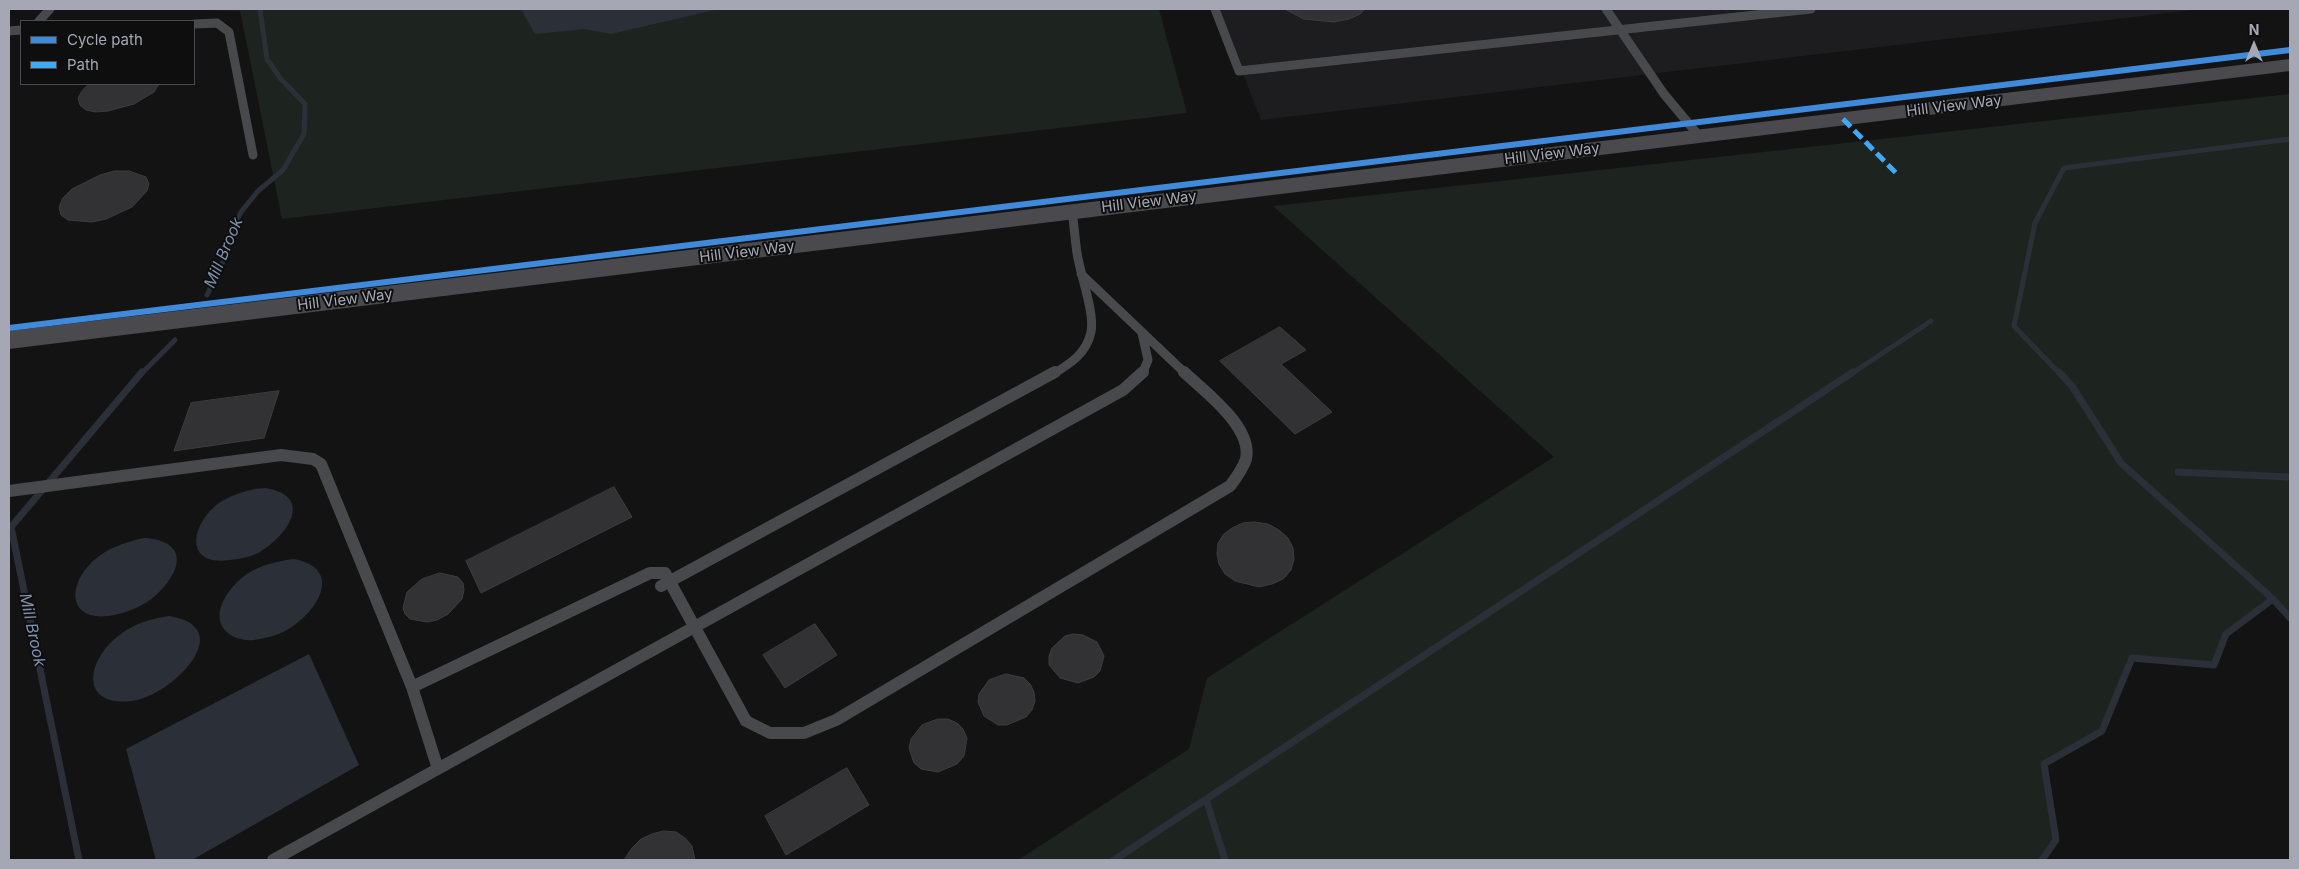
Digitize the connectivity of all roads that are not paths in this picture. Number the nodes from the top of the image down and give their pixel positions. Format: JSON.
{"nodes":[{"id":1,"x":50,"y":9,"type":"edge"},
{"id":2,"x":1215,"y":9,"type":"edge"},
{"id":3,"x":1606,"y":9,"type":"edge"},
{"id":4,"x":1811,"y":9,"type":"edge"},
{"id":5,"x":40,"y":20,"type":"edge"},
{"id":6,"x":195,"y":24,"type":"edge"},
{"id":7,"x":1620,"y":30,"type":"junction"},
{"id":8,"x":2290,"y":66,"type":"edge"},
{"id":9,"x":1699,"y":136,"type":"junction"},
{"id":10,"x":252,"y":155,"type":"dead end"},
{"id":11,"x":1072,"y":211,"type":"junction"},
{"id":12,"x":1081,"y":274,"type":"junction"},
{"id":13,"x":1140,"y":330,"type":"junction"},
{"id":14,"x":9,"y":340,"type":"edge"},
{"id":15,"x":9,"y":491,"type":"edge"},
{"id":16,"x":665,"y":583,"type":"junction"},
{"id":17,"x":695,"y":628,"type":"junction"},
{"id":18,"x":412,"y":687,"type":"junction"},
{"id":19,"x":438,"y":769,"type":"junction"},
{"id":20,"x":273,"y":860,"type":"edge"}],
"edges":[{"from":1,"to":5,"type":"lane"},
{"from":2,"to":7,"type":"lane"},
{"from":3,"to":7,"type":"lane"},
{"from":4,"to":7,"type":"lane"},
{"from":6,"to":10,"type":"lane"},
{"from":7,"to":9,"type":"lane"},
{"from":8,"to":9,"type":"main road","name":"Hill View Way"},
{"from":9,"to":11,"type":"main road","name":"Hill View Way"},
{"from":11,"to":12,"type":"lane"},
{"from":11,"to":14,"type":"main road","name":"Hill View Way"},
{"from":12,"to":13,"type":"lane"},
{"from":12,"to":16,"type":"lane"},
{"from":13,"to":17,"type":"lane"},
{"from":13,"to":17,"type":"lane"},
{"from":15,"to":18,"type":"lane"},
{"from":16,"to":17,"type":"lane"},
{"from":16,"to":18,"type":"lane"},
{"from":17,"to":19,"type":"lane"},
{"from":18,"to":19,"type":"lane"},
{"from":19,"to":20,"type":"lane"}]}
